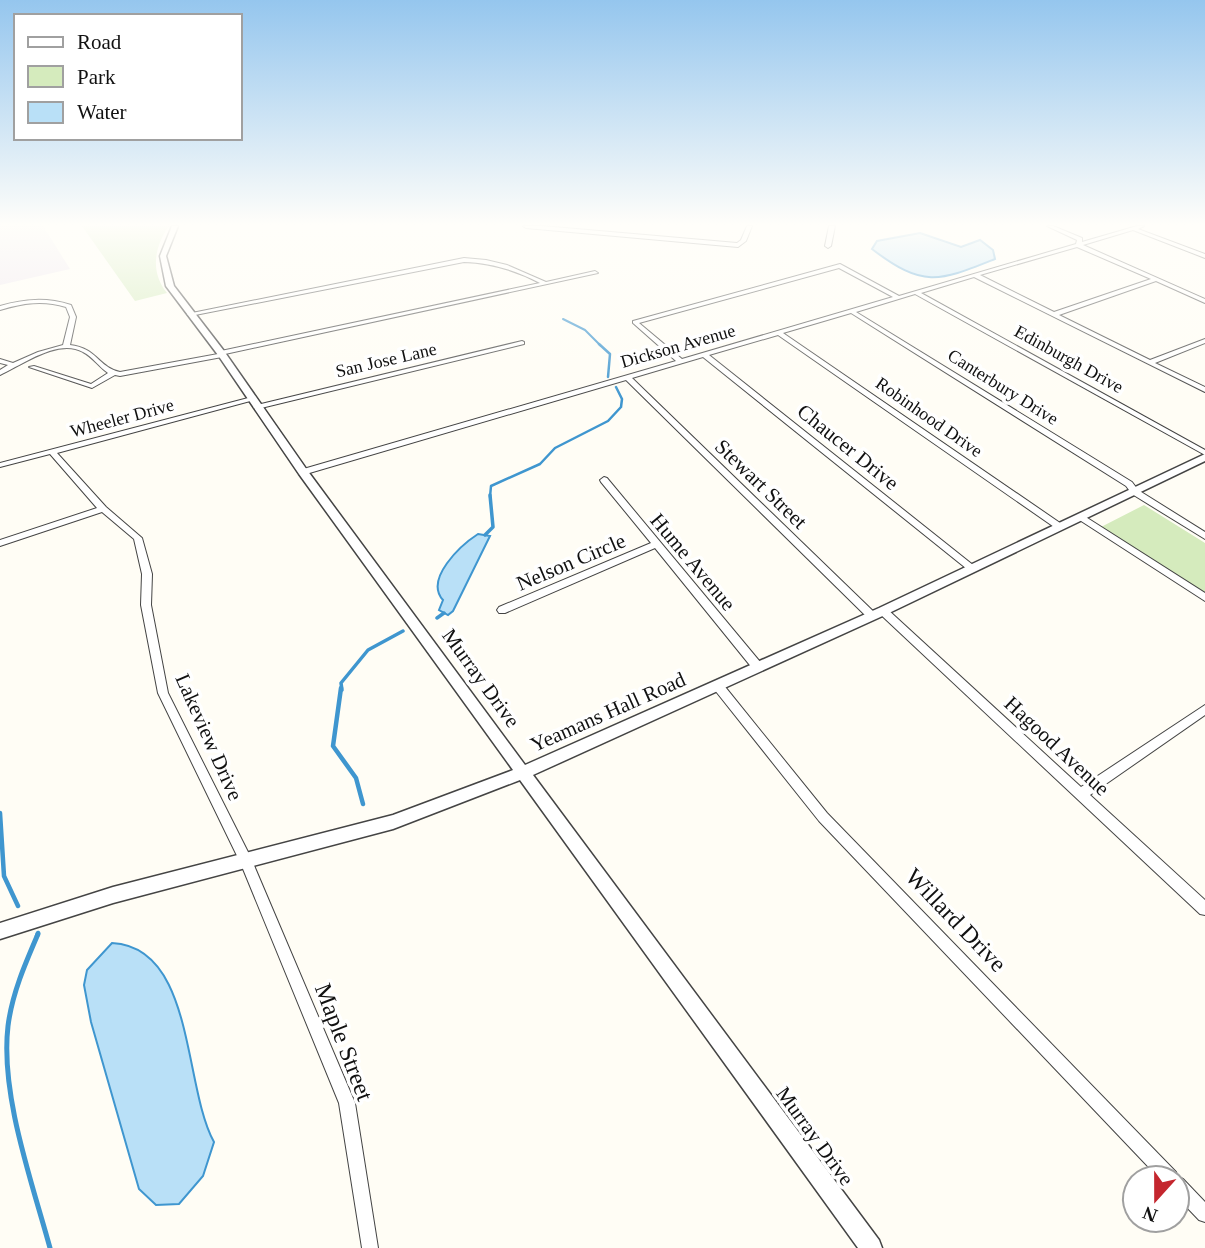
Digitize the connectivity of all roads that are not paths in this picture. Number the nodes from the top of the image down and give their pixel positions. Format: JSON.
{"nodes":[{"id":1,"x":170,"y":284,"type":"edge"},
{"id":2,"x":341,"y":284,"type":"edge"},
{"id":3,"x":538,"y":284,"type":"edge"},
{"id":4,"x":773,"y":284,"type":"edge"},
{"id":5,"x":874,"y":284,"type":"edge"},
{"id":6,"x":945,"y":284,"type":"edge"},
{"id":7,"x":994,"y":284,"type":"edge"},
{"id":8,"x":1142,"y":284,"type":"edge"},
{"id":9,"x":1164,"y":284,"type":"edge"},
{"id":10,"x":917,"y":293,"type":"junction"},
{"id":11,"x":897,"y":297,"type":"junction"},
{"id":12,"x":1205,"y":301,"type":"edge"},
{"id":13,"x":0,"y":308,"type":"edge"},
{"id":14,"x":851,"y":311,"type":"junction"},
{"id":15,"x":190,"y":314,"type":"junction"},
{"id":16,"x":1055,"y":314,"type":"junction"},
{"id":17,"x":779,"y":333,"type":"junction"},
{"id":18,"x":1205,"y":341,"type":"edge"},
{"id":19,"x":522,"y":344,"type":"dead end"},
{"id":20,"x":66,"y":347,"type":"junction"},
{"id":21,"x":222,"y":354,"type":"junction"},
{"id":22,"x":703,"y":354,"type":"junction"},
{"id":23,"x":0,"y":361,"type":"edge"},
{"id":24,"x":680,"y":361,"type":"junction"},
{"id":25,"x":1151,"y":362,"type":"junction"},
{"id":26,"x":13,"y":365,"type":"junction"},
{"id":27,"x":32,"y":367,"type":"dead end"},
{"id":28,"x":0,"y":373,"type":"edge"},
{"id":29,"x":113,"y":373,"type":"junction"},
{"id":30,"x":627,"y":377,"type":"junction"},
{"id":31,"x":1205,"y":390,"type":"edge"},
{"id":32,"x":255,"y":403,"type":"junction"},
{"id":33,"x":53,"y":453,"type":"junction"},
{"id":34,"x":1205,"y":455,"type":"edge"},
{"id":35,"x":0,"y":465,"type":"edge"},
{"id":36,"x":303,"y":472,"type":"junction"},
{"id":37,"x":604,"y":480,"type":"dead end"},
{"id":38,"x":1135,"y":492,"type":"junction"},
{"id":39,"x":103,"y":509,"type":"junction"},
{"id":40,"x":1082,"y":517,"type":"junction"},
{"id":41,"x":1060,"y":527,"type":"junction"},
{"id":42,"x":1205,"y":536,"type":"edge"},
{"id":43,"x":0,"y":543,"type":"edge"},
{"id":44,"x":655,"y":545,"type":"junction"},
{"id":45,"x":970,"y":567,"type":"junction"},
{"id":46,"x":1205,"y":598,"type":"edge"},
{"id":47,"x":502,"y":610,"type":"dead end"},
{"id":48,"x":877,"y":613,"type":"junction"},
{"id":49,"x":757,"y":666,"type":"junction"},
{"id":50,"x":718,"y":686,"type":"junction"},
{"id":51,"x":1205,"y":709,"type":"edge"},
{"id":52,"x":524,"y":772,"type":"junction"},
{"id":53,"x":1081,"y":794,"type":"junction"},
{"id":54,"x":246,"y":860,"type":"junction"},
{"id":55,"x":1205,"y":909,"type":"edge"},
{"id":56,"x":0,"y":931,"type":"edge"},
{"id":57,"x":1157,"y":1164,"type":"edge"},
{"id":58,"x":1191,"y":1200,"type":"edge"},
{"id":59,"x":1205,"y":1214,"type":"edge"},
{"id":60,"x":370,"y":1248,"type":"edge"},
{"id":61,"x":871,"y":1248,"type":"edge"}],
"edges":[{"from":1,"to":15,"type":"street","name":"Murray Drive"},
{"from":2,"to":15,"type":"street"},
{"from":3,"to":21,"type":"street"},
{"from":4,"to":24,"type":"street"},
{"from":5,"to":11,"type":"street"},
{"from":6,"to":10,"type":"street","name":"Dickson Avenue"},
{"from":7,"to":16,"type":"street"},
{"from":8,"to":16,"type":"street"},
{"from":9,"to":12,"type":"street"},
{"from":10,"to":11,"type":"street","name":"Dickson Avenue"},
{"from":10,"to":34,"type":"street","name":"Edinburgh Drive"},
{"from":11,"to":14,"type":"street","name":"Dickson Avenue"},
{"from":13,"to":20,"type":"street"},
{"from":14,"to":17,"type":"street","name":"Dickson Avenue"},
{"from":14,"to":38,"type":"street","name":"Canterbury Drive"},
{"from":15,"to":21,"type":"street","name":"Murray Drive"},
{"from":16,"to":25,"type":"street"},
{"from":17,"to":22,"type":"street","name":"Dickson Avenue"},
{"from":17,"to":41,"type":"street","name":"Robinhood Drive"},
{"from":18,"to":25,"type":"street"},
{"from":19,"to":32,"type":"street","name":"San Jose Lane"},
{"from":20,"to":26,"type":"street"},
{"from":20,"to":29,"type":"street"},
{"from":21,"to":29,"type":"street"},
{"from":21,"to":32,"type":"street","name":"Murray Drive"},
{"from":22,"to":24,"type":"street","name":"Dickson Avenue"},
{"from":22,"to":45,"type":"street","name":"Chaucer Drive"},
{"from":23,"to":26,"type":"street"},
{"from":24,"to":30,"type":"street","name":"Dickson Avenue"},
{"from":25,"to":31,"type":"street"},
{"from":26,"to":28,"type":"street"},
{"from":27,"to":29,"type":"street"},
{"from":30,"to":36,"type":"street","name":"Dickson Avenue"},
{"from":30,"to":48,"type":"street","name":"Stewart Street"},
{"from":32,"to":33,"type":"street","name":"Wheeler Drive"},
{"from":32,"to":36,"type":"street","name":"Murray Drive"},
{"from":33,"to":35,"type":"street","name":"Wheeler Drive"},
{"from":33,"to":39,"type":"street","name":"Lakeview Drive"},
{"from":34,"to":38,"type":"street","name":"Yeamans Hall Road"},
{"from":36,"to":52,"type":"street","name":"Murray Drive"},
{"from":37,"to":44,"type":"street","name":"Hume Avenue"},
{"from":38,"to":40,"type":"street","name":"Yeamans Hall Road"},
{"from":38,"to":42,"type":"street","name":"Canterbury Drive"},
{"from":39,"to":43,"type":"street"},
{"from":39,"to":54,"type":"street","name":"Lakeview Drive"},
{"from":40,"to":41,"type":"street","name":"Yeamans Hall Road"},
{"from":40,"to":46,"type":"street"},
{"from":41,"to":45,"type":"street","name":"Yeamans Hall Road"},
{"from":44,"to":47,"type":"street","name":"Nelson Circle"},
{"from":44,"to":49,"type":"street","name":"Hume Avenue"},
{"from":45,"to":48,"type":"street","name":"Yeamans Hall Road"},
{"from":48,"to":49,"type":"street","name":"Yeamans Hall Road"},
{"from":48,"to":53,"type":"street","name":"Hagood Avenue"},
{"from":49,"to":50,"type":"street","name":"Yeamans Hall Road"},
{"from":50,"to":52,"type":"street","name":"Yeamans Hall Road"},
{"from":50,"to":57,"type":"street","name":"Willard Drive"},
{"from":51,"to":53,"type":"street"},
{"from":52,"to":54,"type":"street","name":"Yeamans Hall Road"},
{"from":52,"to":61,"type":"street","name":"Murray Drive"},
{"from":53,"to":55,"type":"street","name":"Hagood Avenue"},
{"from":54,"to":56,"type":"street","name":"Yeamans Hall Road"},
{"from":54,"to":60,"type":"street","name":"Maple Street"},
{"from":58,"to":59,"type":"street"}]}
